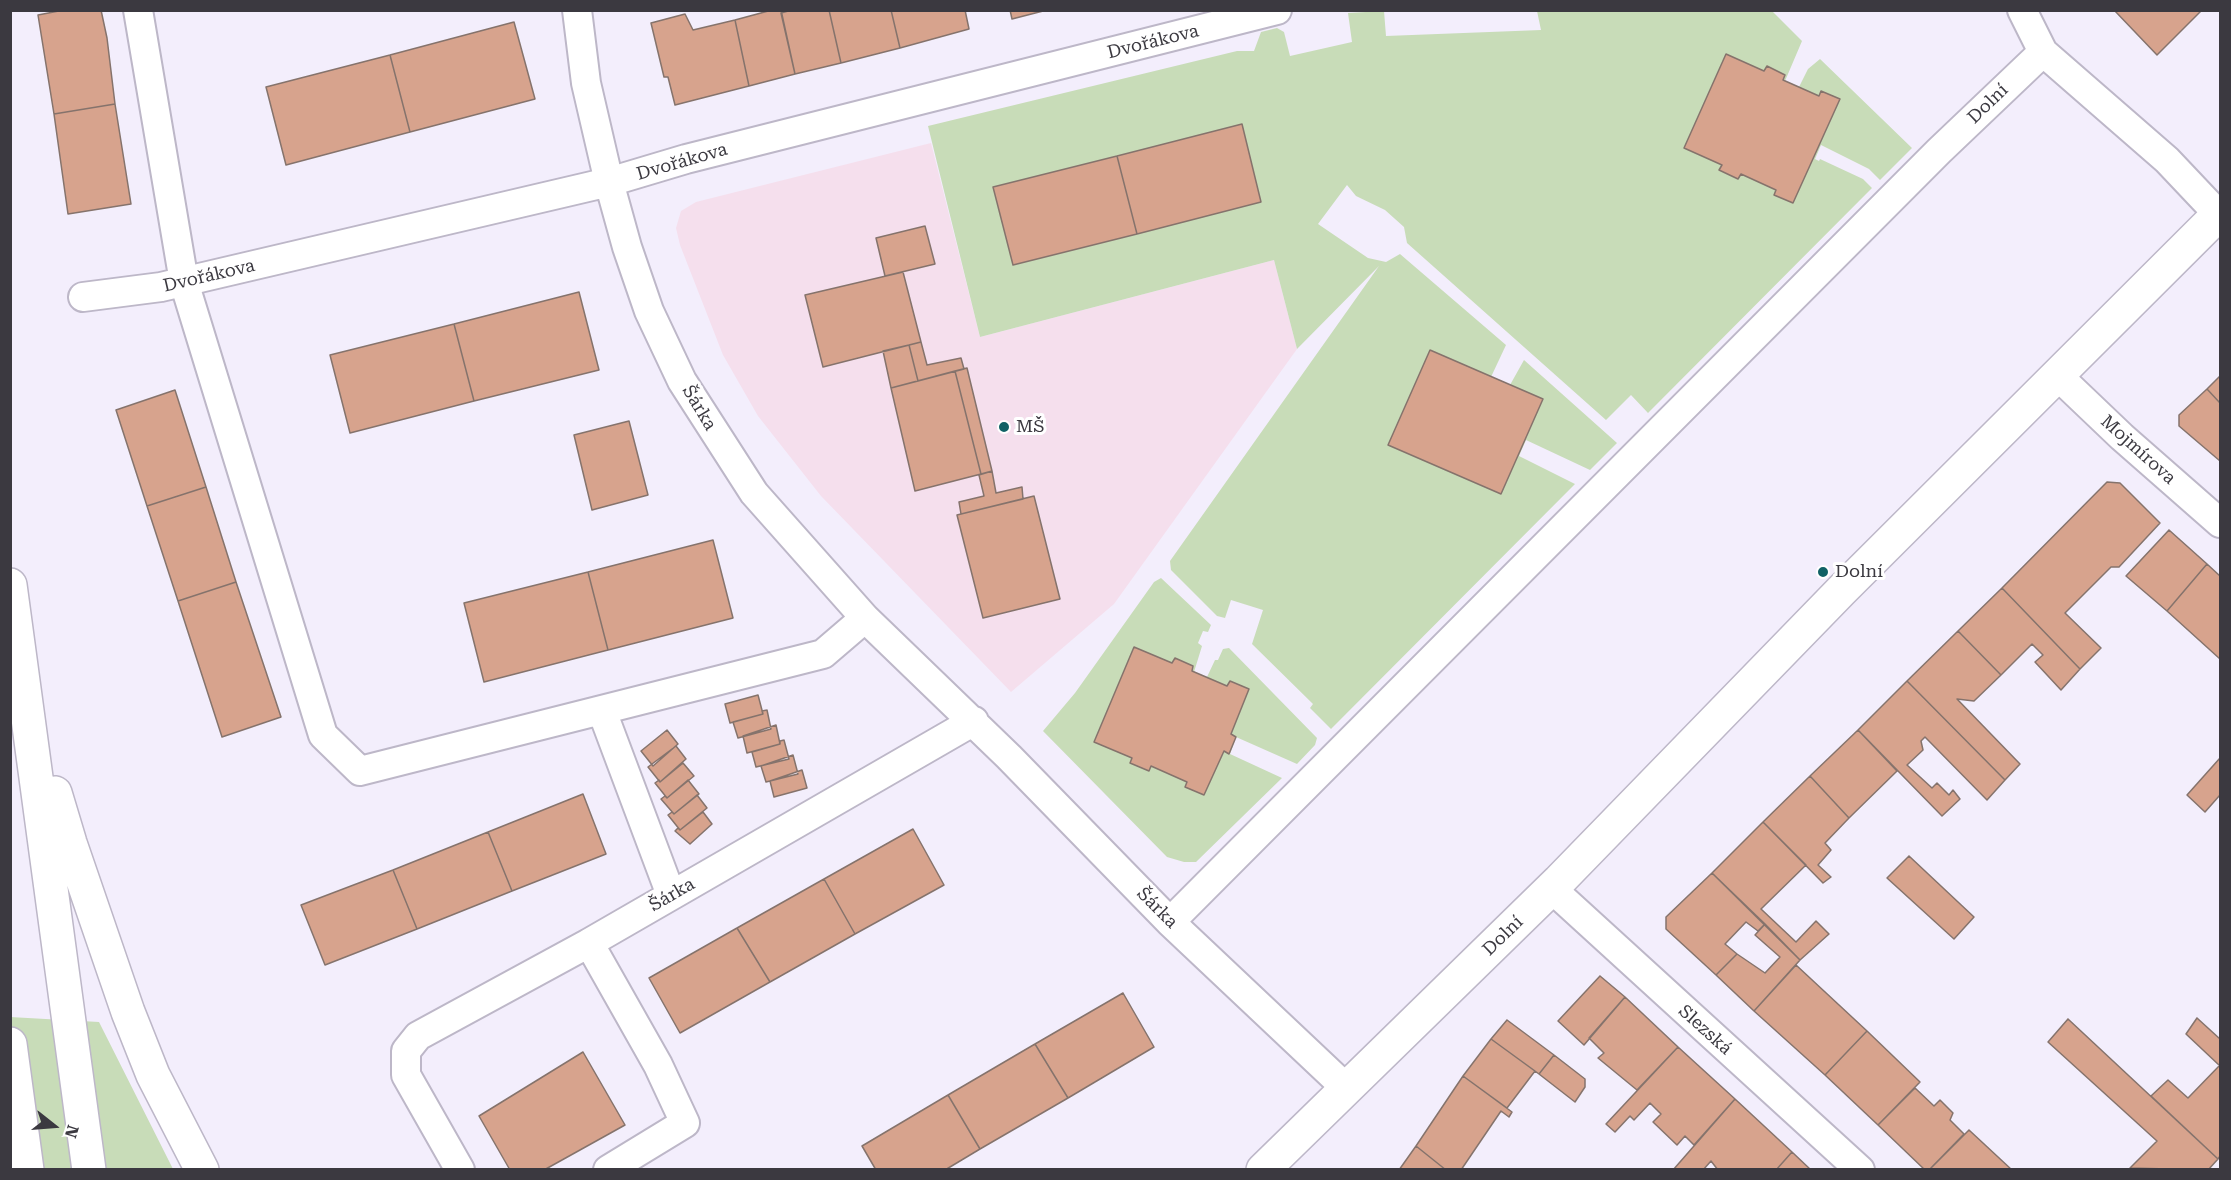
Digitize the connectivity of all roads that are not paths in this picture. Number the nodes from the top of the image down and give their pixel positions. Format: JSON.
{"nodes":[{"id":1,"x":138,"y":10,"type":"edge"},
{"id":2,"x":577,"y":10,"type":"edge"},
{"id":3,"x":1276,"y":10,"type":"edge"},
{"id":4,"x":2022,"y":10,"type":"edge"},
{"id":5,"x":2043,"y":52,"type":"junction"},
{"id":6,"x":609,"y":182,"type":"junction"},
{"id":7,"x":2220,"y":214,"type":"edge"},
{"id":8,"x":184,"y":282,"type":"junction"},
{"id":9,"x":84,"y":297,"type":"dead end"},
{"id":10,"x":2057,"y":375,"type":"junction"},
{"id":11,"x":2220,"y":523,"type":"edge"},
{"id":12,"x":10,"y":585,"type":"edge"},
{"id":13,"x":865,"y":618,"type":"junction"},
{"id":14,"x":21,"y":664,"type":"junction"},
{"id":15,"x":602,"y":711,"type":"junction"},
{"id":16,"x":974,"y":721,"type":"junction"},
{"id":17,"x":1552,"y":889,"type":"junction"},
{"id":18,"x":671,"y":895,"type":"junction"},
{"id":19,"x":1170,"y":922,"type":"junction"},
{"id":20,"x":590,"y":943,"type":"junction"},
{"id":21,"x":10,"y":1044,"type":"edge"},
{"id":22,"x":1346,"y":1088,"type":"junction"},
{"id":23,"x":27,"y":1170,"type":"edge"},
{"id":24,"x":89,"y":1170,"type":"edge"},
{"id":25,"x":202,"y":1170,"type":"edge"},
{"id":26,"x":460,"y":1170,"type":"edge"},
{"id":27,"x":608,"y":1170,"type":"edge"},
{"id":28,"x":1263,"y":1170,"type":"edge"},
{"id":29,"x":1860,"y":1170,"type":"edge"}],
"edges":[{"from":1,"to":8,"type":"street"},
{"from":2,"to":6,"type":"street","name":"Šárka"},
{"from":3,"to":6,"type":"street","name":"Dvořákova"},
{"from":4,"to":5,"type":"street"},
{"from":5,"to":7,"type":"street"},
{"from":5,"to":19,"type":"street","name":"Dolní"},
{"from":6,"to":8,"type":"street","name":"Dvořákova"},
{"from":6,"to":13,"type":"street","name":"Šárka"},
{"from":7,"to":10,"type":"main road","name":"Dolní"},
{"from":8,"to":9,"type":"street","name":"Dvořákova"},
{"from":8,"to":15,"type":"street"},
{"from":10,"to":11,"type":"street","name":"Mojmírova"},
{"from":10,"to":17,"type":"main road","name":"Dolní"},
{"from":12,"to":14,"type":"main road"},
{"from":13,"to":15,"type":"street"},
{"from":13,"to":16,"type":"street","name":"Šárka"},
{"from":14,"to":24,"type":"main road"},
{"from":14,"to":25,"type":"main road"},
{"from":15,"to":18,"type":"street"},
{"from":16,"to":18,"type":"street","name":"Šárka"},
{"from":16,"to":19,"type":"street","name":"Šárka"},
{"from":17,"to":22,"type":"main road","name":"Dolní"},
{"from":17,"to":29,"type":"street","name":"Slezská"},
{"from":18,"to":20,"type":"street","name":"Šárka"},
{"from":19,"to":22,"type":"street","name":"Šárka"},
{"from":20,"to":26,"type":"street","name":"Šárka"},
{"from":20,"to":27,"type":"street"},
{"from":21,"to":23,"type":"main road"},
{"from":22,"to":28,"type":"main road","name":"Dolní"}]}
